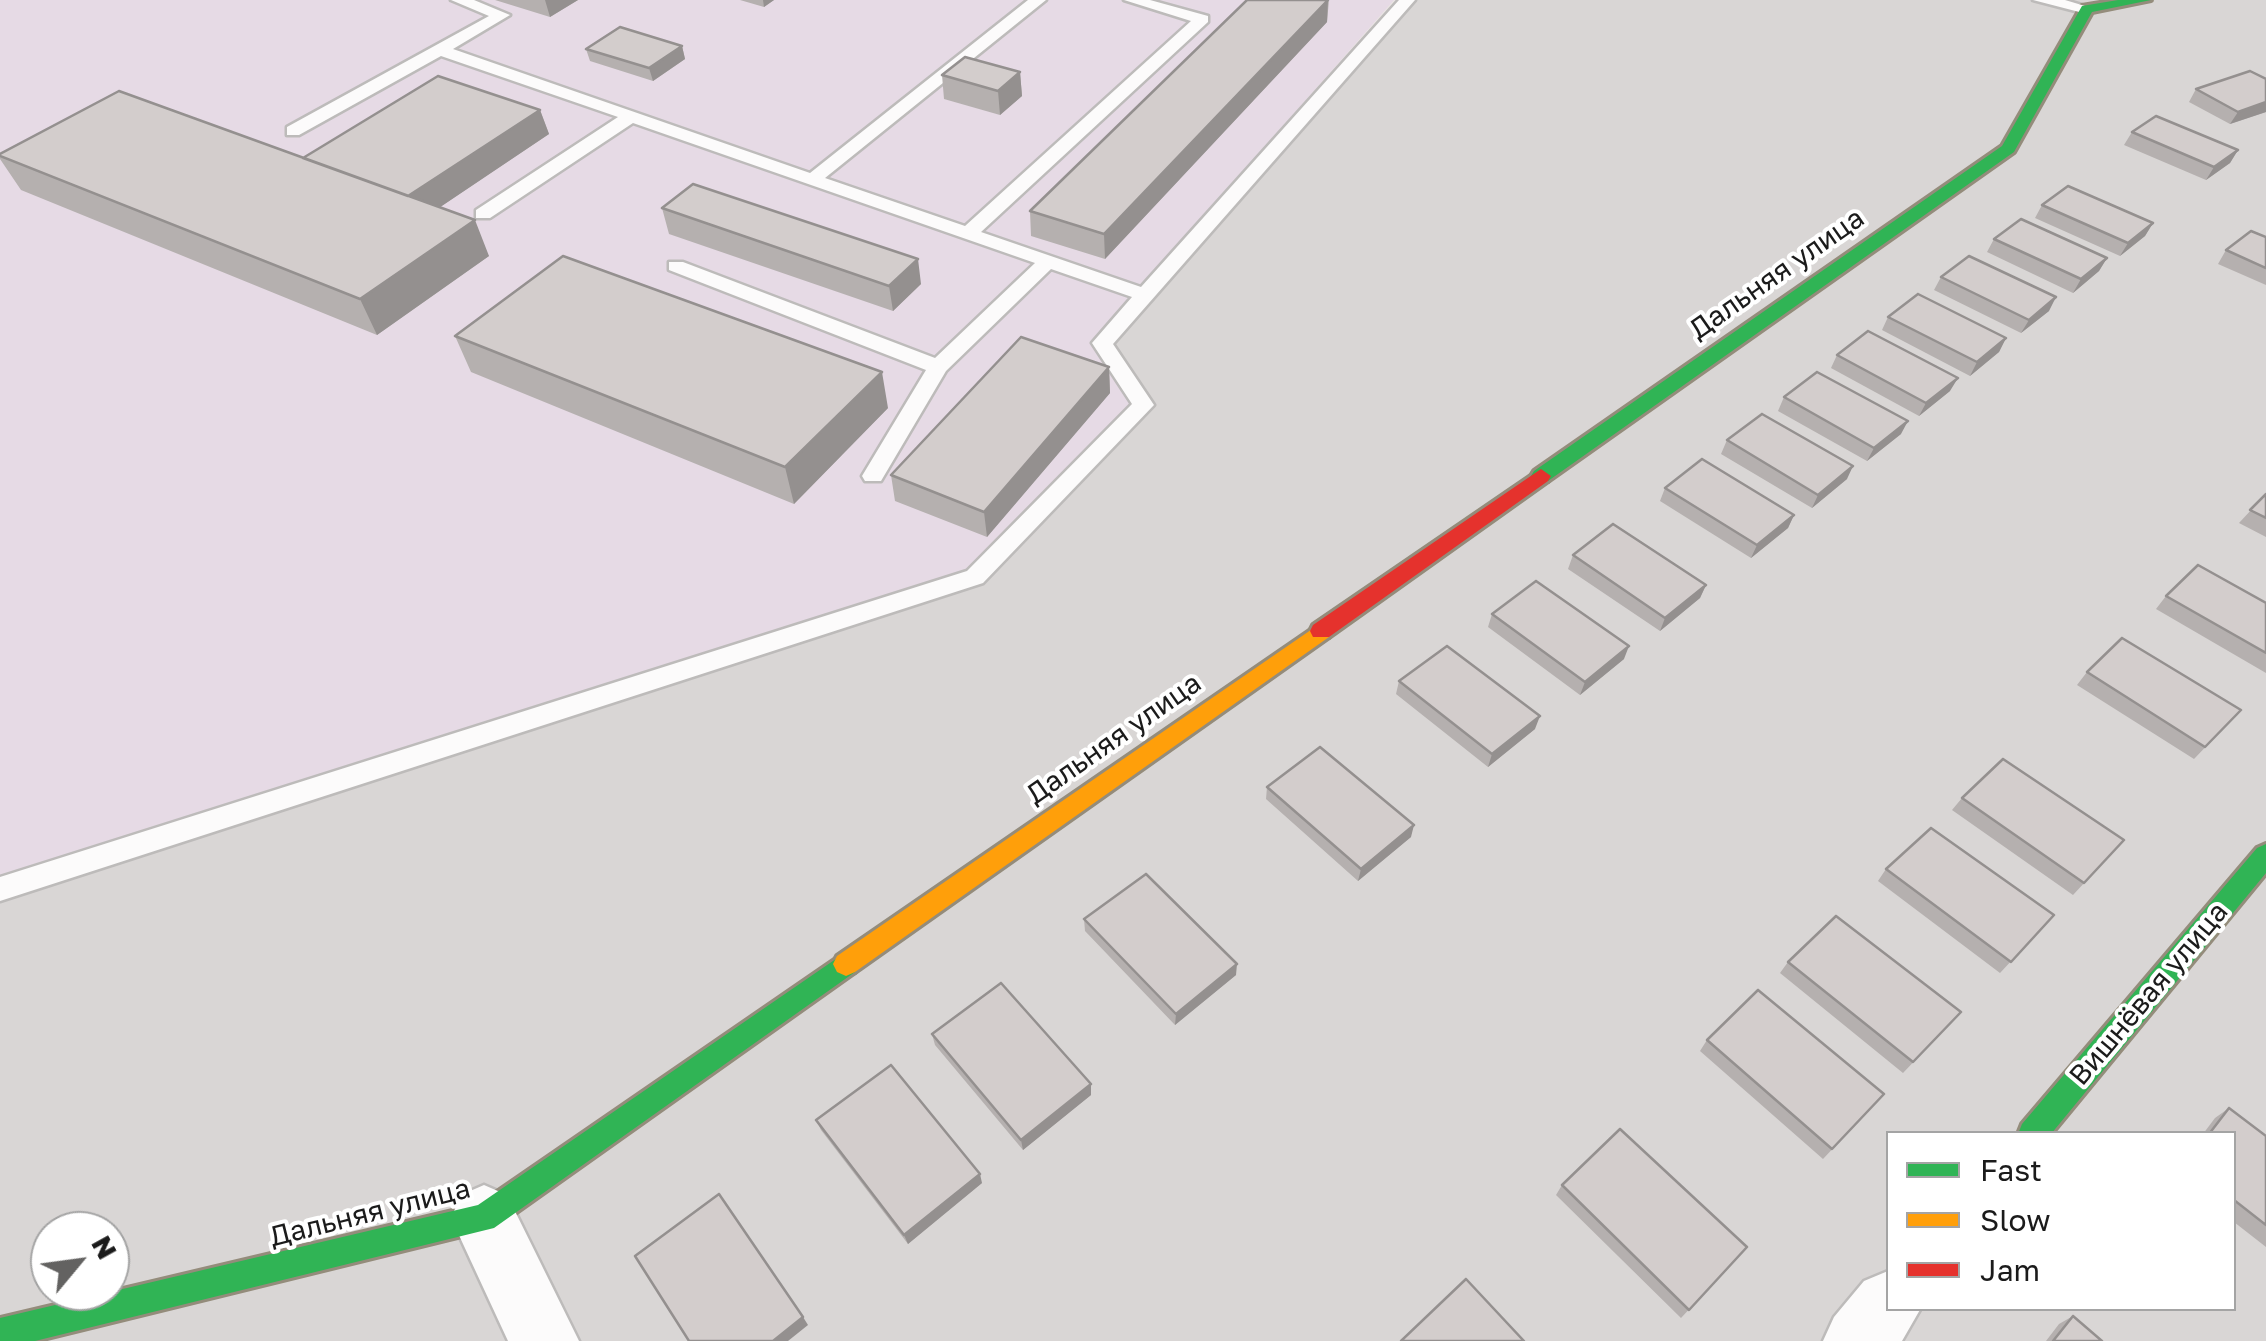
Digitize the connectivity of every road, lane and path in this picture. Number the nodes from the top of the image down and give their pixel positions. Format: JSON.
{"nodes":[{"id":1,"x":459,"y":0,"type":"edge"},
{"id":2,"x":1038,"y":0,"type":"edge"},
{"id":3,"x":1132,"y":0,"type":"edge"},
{"id":4,"x":1407,"y":0,"type":"edge"},
{"id":5,"x":2041,"y":0,"type":"edge"},
{"id":6,"x":2144,"y":0,"type":"edge"},
{"id":7,"x":2087,"y":10,"type":"junction"},
{"id":8,"x":440,"y":50,"type":"junction"},
{"id":9,"x":630,"y":117,"type":"junction"},
{"id":10,"x":292,"y":131,"type":"dead end"},
{"id":11,"x":813,"y":179,"type":"junction"},
{"id":12,"x":483,"y":214,"type":"dead end"},
{"id":13,"x":968,"y":234,"type":"junction"},
{"id":14,"x":1048,"y":261,"type":"junction"},
{"id":15,"x":676,"y":266,"type":"dead end"},
{"id":16,"x":1146,"y":295,"type":"junction"},
{"id":17,"x":938,"y":367,"type":"junction"},
{"id":18,"x":873,"y":476,"type":"dead end"},
{"id":19,"x":2266,"y":855,"type":"edge"},
{"id":20,"x":0,"y":889,"type":"edge"},
{"id":21,"x":2035,"y":1131,"type":"edge"},
{"id":22,"x":484,"y":1218,"type":"junction"},
{"id":23,"x":1886,"y":1307,"type":"edge"},
{"id":24,"x":0,"y":1334,"type":"edge"},
{"id":25,"x":544,"y":1341,"type":"edge"},
{"id":26,"x":1858,"y":1341,"type":"edge"}],
"edges":[{"from":1,"to":8,"type":"lane"},
{"from":2,"to":11,"type":"lane"},
{"from":3,"to":13,"type":"lane"},
{"from":4,"to":16,"type":"lane"},
{"from":5,"to":7,"type":"lane"},
{"from":6,"to":7,"type":"street"},
{"from":7,"to":22,"type":"street","name":"Дальняя улица"},
{"from":8,"to":9,"type":"lane"},
{"from":8,"to":10,"type":"lane"},
{"from":9,"to":11,"type":"lane"},
{"from":9,"to":12,"type":"lane"},
{"from":11,"to":13,"type":"lane"},
{"from":13,"to":14,"type":"lane"},
{"from":14,"to":16,"type":"lane"},
{"from":14,"to":17,"type":"lane"},
{"from":15,"to":17,"type":"lane"},
{"from":16,"to":20,"type":"lane"},
{"from":17,"to":18,"type":"lane"},
{"from":19,"to":21,"type":"street","name":"Вишнёвая улица"},
{"from":22,"to":24,"type":"street","name":"Дальняя улица"},
{"from":22,"to":25,"type":"street"},
{"from":23,"to":26,"type":"street"}]}
